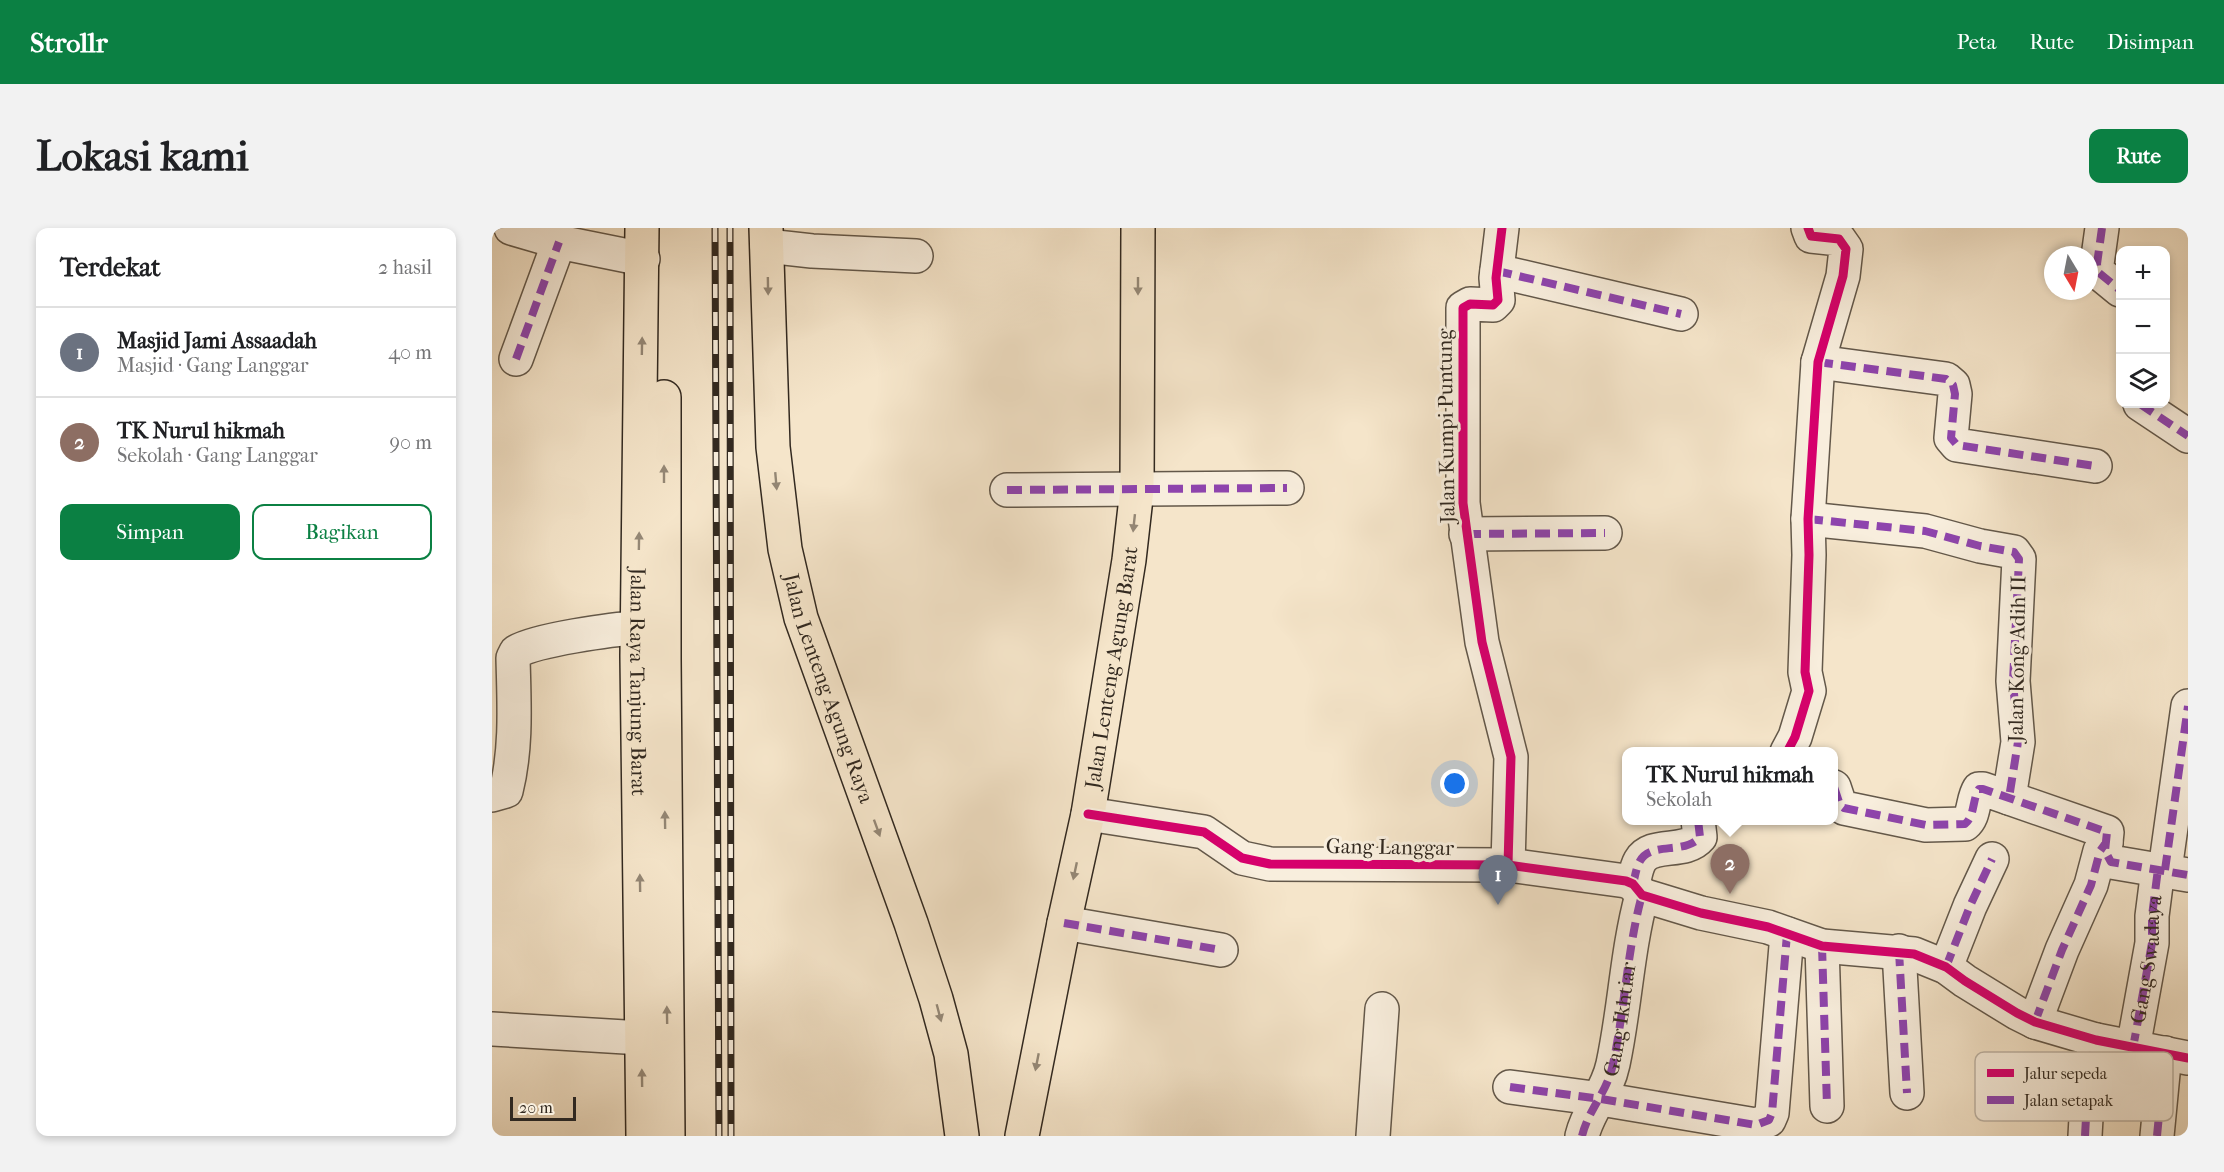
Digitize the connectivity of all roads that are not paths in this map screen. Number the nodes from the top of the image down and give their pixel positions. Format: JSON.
{"nodes":[{"id":1,"x":511,"y":228,"type":"edge"},
{"id":2,"x":664,"y":228,"type":"edge"},
{"id":3,"x":1138,"y":228,"type":"edge"},
{"id":4,"x":1502,"y":228,"type":"edge"},
{"id":5,"x":1808,"y":228,"type":"edge"},
{"id":6,"x":2102,"y":228,"type":"edge"},
{"id":7,"x":767,"y":237,"type":"edge"},
{"id":8,"x":559,"y":242,"type":"junction"},
{"id":9,"x":643,"y":243,"type":"edge"},
{"id":10,"x":916,"y":256,"type":"dead end"},
{"id":11,"x":1497,"y":271,"type":"junction"},
{"id":12,"x":2116,"y":287,"type":"edge"},
{"id":13,"x":1681,"y":314,"type":"dead end"},
{"id":14,"x":516,"y":359,"type":"dead end"},
{"id":15,"x":1818,"y":362,"type":"junction"},
{"id":16,"x":2146,"y":408,"type":"edge"},
{"id":17,"x":2188,"y":436,"type":"edge"},
{"id":18,"x":2096,"y":466,"type":"dead end"},
{"id":19,"x":1287,"y":488,"type":"dead end"},
{"id":20,"x":1137,"y":489,"type":"junction"},
{"id":21,"x":1007,"y":490,"type":"dead end"},
{"id":22,"x":1808,"y":519,"type":"junction"},
{"id":23,"x":1605,"y":533,"type":"dead end"},
{"id":24,"x":1466,"y":534,"type":"junction"},
{"id":25,"x":646,"y":648,"type":"junction"},
{"id":26,"x":2188,"y":706,"type":"edge"},
{"id":27,"x":1790,"y":747,"type":"edge"},
{"id":28,"x":492,"y":795,"type":"edge"},
{"id":29,"x":2009,"y":798,"type":"junction"},
{"id":30,"x":1838,"y":800,"type":"edge"},
{"id":31,"x":1088,"y":814,"type":"junction"},
{"id":32,"x":1699,"y":825,"type":"edge"},
{"id":33,"x":2106,"y":843,"type":"junction"},
{"id":34,"x":1992,"y":859,"type":"dead end"},
{"id":35,"x":1508,"y":865,"type":"junction"},
{"id":36,"x":2170,"y":871,"type":"edge"},
{"id":37,"x":1638,"y":890,"type":"junction"},
{"id":38,"x":1064,"y":923,"type":"junction"},
{"id":39,"x":1787,"y":934,"type":"junction"},
{"id":40,"x":1822,"y":946,"type":"junction"},
{"id":41,"x":1221,"y":950,"type":"dead end"},
{"id":42,"x":1899,"y":951,"type":"junction"},
{"id":43,"x":1946,"y":967,"type":"junction"},
{"id":44,"x":1382,"y":1009,"type":"dead end"},
{"id":45,"x":2035,"y":1022,"type":"junction"},
{"id":46,"x":492,"y":1029,"type":"edge"},
{"id":47,"x":642,"y":1038,"type":"junction"},
{"id":48,"x":2096,"y":1040,"type":"junction"},
{"id":49,"x":2133,"y":1048,"type":"junction"},
{"id":50,"x":2094,"y":1052,"type":"edge"},
{"id":51,"x":2155,"y":1052,"type":"edge"},
{"id":52,"x":2177,"y":1056,"type":"edge"},
{"id":53,"x":2173,"y":1072,"type":"edge"},
{"id":54,"x":1510,"y":1088,"type":"dead end"},
{"id":55,"x":1907,"y":1093,"type":"dead end"},
{"id":56,"x":1601,"y":1099,"type":"junction"},
{"id":57,"x":1827,"y":1106,"type":"dead end"},
{"id":58,"x":2086,"y":1121,"type":"edge"},
{"id":59,"x":2161,"y":1121,"type":"edge"},
{"id":60,"x":643,"y":1136,"type":"edge"},
{"id":61,"x":668,"y":1136,"type":"edge"},
{"id":62,"x":962,"y":1136,"type":"edge"},
{"id":63,"x":1022,"y":1136,"type":"edge"},
{"id":64,"x":1373,"y":1136,"type":"edge"},
{"id":65,"x":1582,"y":1136,"type":"edge"},
{"id":66,"x":2085,"y":1136,"type":"edge"},
{"id":67,"x":2157,"y":1136,"type":"edge"}],
"edges":[{"from":1,"to":8,"type":"street"},
{"from":25,"to":2,"type":"main road","one_way":true},
{"from":3,"to":20,"type":"main road","name":"Jalan Lenteng Agung Barat","one_way":true},
{"from":4,"to":11,"type":"street","name":"Jalan Kumpi Puntung"},
{"from":5,"to":15,"type":"street"},
{"from":6,"to":12,"type":"street"},
{"from":7,"to":10,"type":"street"},
{"from":7,"to":62,"type":"main road","name":"Jalan Lenteng Agung Raya","one_way":true},
{"from":8,"to":9,"type":"street"},
{"from":8,"to":14,"type":"street"},
{"from":25,"to":9,"type":"main road","name":"Jalan Raya Tanjung Barat","one_way":true},
{"from":11,"to":13,"type":"street"},
{"from":11,"to":24,"type":"street","name":"Jalan Kumpi Puntung"},
{"from":15,"to":18,"type":"street"},
{"from":15,"to":22,"type":"street"},
{"from":16,"to":17,"type":"street"},
{"from":19,"to":20,"type":"street"},
{"from":20,"to":21,"type":"street"},
{"from":20,"to":31,"type":"main road","name":"Jalan Lenteng Agung Barat","one_way":true},
{"from":22,"to":27,"type":"street"},
{"from":22,"to":29,"type":"street","name":"Jalan Kong Adih II"},
{"from":23,"to":24,"type":"street"},
{"from":24,"to":35,"type":"street","name":"Jalan Kumpi Puntung"},
{"from":25,"to":28,"type":"street"},
{"from":47,"to":25,"type":"main road","name":"Jalan Raya Tanjung Barat","one_way":true},
{"from":61,"to":25,"type":"main road","one_way":true},
{"from":26,"to":36,"type":"street","name":"Gang Swadaya"},
{"from":29,"to":30,"type":"street"},
{"from":29,"to":33,"type":"street"},
{"from":31,"to":35,"type":"street","name":"Gang Langgar"},
{"from":31,"to":38,"type":"main road","name":"Jalan Lenteng Agung Barat","one_way":true},
{"from":32,"to":37,"type":"street","name":"Gang Ikhtiar"},
{"from":33,"to":36,"type":"street"},
{"from":33,"to":45,"type":"street"},
{"from":34,"to":43,"type":"street"},
{"from":35,"to":37,"type":"street","name":"Gang Langgar"},
{"from":36,"to":49,"type":"street","name":"Gang Swadaya"},
{"from":37,"to":39,"type":"street","name":"Gang Langgar"},
{"from":37,"to":56,"type":"street","name":"Gang Ikhtiar"},
{"from":38,"to":41,"type":"street"},
{"from":38,"to":63,"type":"main road","name":"Jalan Lenteng Agung Barat","one_way":true},
{"from":39,"to":40,"type":"street","name":"Gang Langgar"},
{"from":39,"to":56,"type":"street"},
{"from":40,"to":42,"type":"street","name":"Gang Langgar"},
{"from":40,"to":57,"type":"street"},
{"from":42,"to":43,"type":"street","name":"Gang Langgar"},
{"from":42,"to":55,"type":"street"},
{"from":43,"to":45,"type":"street","name":"Gang Langgar"},
{"from":44,"to":64,"type":"street"},
{"from":45,"to":48,"type":"street","name":"Gang Langgar"},
{"from":46,"to":47,"type":"street"},
{"from":60,"to":47,"type":"main road","name":"Jalan Raya Tanjung Barat","one_way":true},
{"from":48,"to":49,"type":"street","name":"Gang Langgar"},
{"from":48,"to":50,"type":"street"},
{"from":49,"to":51,"type":"street","name":"Gang Langgar"},
{"from":52,"to":53,"type":"street"},
{"from":54,"to":56,"type":"street"},
{"from":56,"to":65,"type":"street","name":"Gang Ikhtiar"},
{"from":58,"to":66,"type":"street"},
{"from":59,"to":67,"type":"street"}]}
